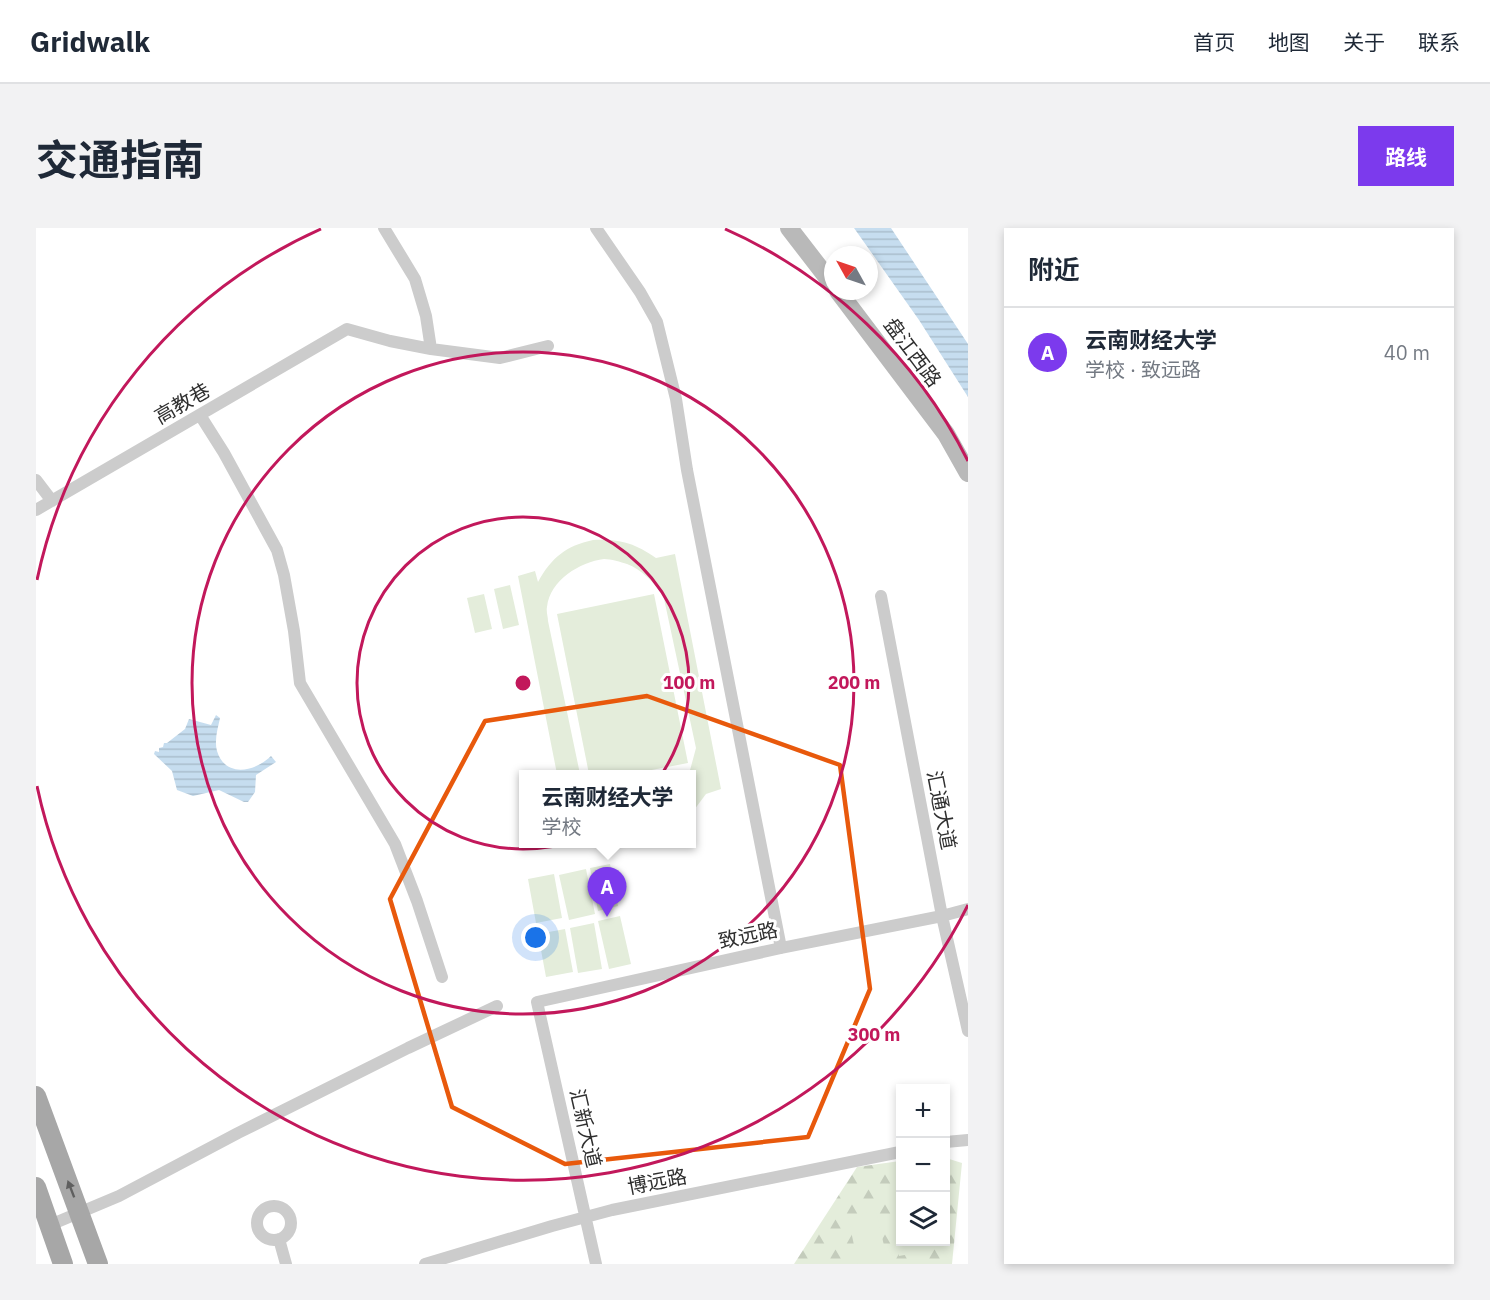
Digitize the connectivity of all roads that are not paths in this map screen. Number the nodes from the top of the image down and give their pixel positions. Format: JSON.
{"nodes":[{"id":1,"x":384,"y":228,"type":"edge"},
{"id":2,"x":596,"y":228,"type":"edge"},
{"id":3,"x":789,"y":228,"type":"edge"},
{"id":4,"x":824,"y":273,"type":"edge"},
{"id":5,"x":845,"y":300,"type":"edge"},
{"id":6,"x":548,"y":346,"type":"dead end"},
{"id":7,"x":431,"y":349,"type":"junction"},
{"id":8,"x":200,"y":415,"type":"junction"},
{"id":9,"x":968,"y":473,"type":"edge"},
{"id":10,"x":36,"y":480,"type":"edge"},
{"id":11,"x":52,"y":501,"type":"junction"},
{"id":12,"x":36,"y":510,"type":"edge"},
{"id":13,"x":881,"y":596,"type":"dead end"},
{"id":14,"x":968,"y":909,"type":"edge"},
{"id":15,"x":942,"y":916,"type":"junction"},
{"id":16,"x":781,"y":948,"type":"junction"},
{"id":17,"x":442,"y":977,"type":"dead end"},
{"id":18,"x":537,"y":1002,"type":"joint"},
{"id":19,"x":497,"y":1006,"type":"dead end"},
{"id":20,"x":968,"y":1031,"type":"edge"},
{"id":21,"x":36,"y":1096,"type":"edge"},
{"id":22,"x":968,"y":1140,"type":"edge"},
{"id":23,"x":950,"y":1142,"type":"edge"},
{"id":24,"x":896,"y":1153,"type":"edge"},
{"id":25,"x":36,"y":1187,"type":"edge"},
{"id":26,"x":80,"y":1213,"type":"junction"},
{"id":27,"x":586,"y":1216,"type":"junction"},
{"id":28,"x":50,"y":1225,"type":"junction"},
{"id":29,"x":279,"y":1239,"type":"dead end"},
{"id":30,"x":63,"y":1264,"type":"edge"},
{"id":31,"x":98,"y":1264,"type":"edge"},
{"id":32,"x":286,"y":1264,"type":"edge"},
{"id":33,"x":425,"y":1264,"type":"edge"},
{"id":34,"x":596,"y":1264,"type":"edge"}],
"edges":[{"from":1,"to":7,"type":"street"},
{"from":2,"to":16,"type":"street"},
{"from":3,"to":4,"type":"street"},
{"from":5,"to":9,"type":"street","name":"盘江西路"},
{"from":6,"to":7,"type":"street"},
{"from":7,"to":8,"type":"street","name":"高教巷"},
{"from":8,"to":11,"type":"street","name":"高教巷"},
{"from":8,"to":17,"type":"street"},
{"from":10,"to":11,"type":"street"},
{"from":11,"to":12,"type":"street","name":"高教巷"},
{"from":13,"to":15,"type":"street","name":"汇通大道"},
{"from":14,"to":15,"type":"street","name":"致远路"},
{"from":15,"to":16,"type":"street","name":"致远路"},
{"from":15,"to":20,"type":"street","name":"汇通大道"},
{"from":16,"to":18,"type":"street","name":"致远路"},
{"from":18,"to":27,"type":"street","name":"汇新大道"},
{"from":19,"to":26,"type":"street"},
{"from":26,"to":21,"type":"main road","one_way":true},
{"from":22,"to":23,"type":"street"},
{"from":24,"to":27,"type":"street","name":"博远路"},
{"from":25,"to":28,"type":"main road"},
{"from":26,"to":28,"type":"street"},
{"from":26,"to":31,"type":"main road"},
{"from":27,"to":33,"type":"street","name":"博远路"},
{"from":27,"to":34,"type":"street","name":"汇新大道"},
{"from":28,"to":30,"type":"main road"},
{"from":29,"to":32,"type":"street"}]}
